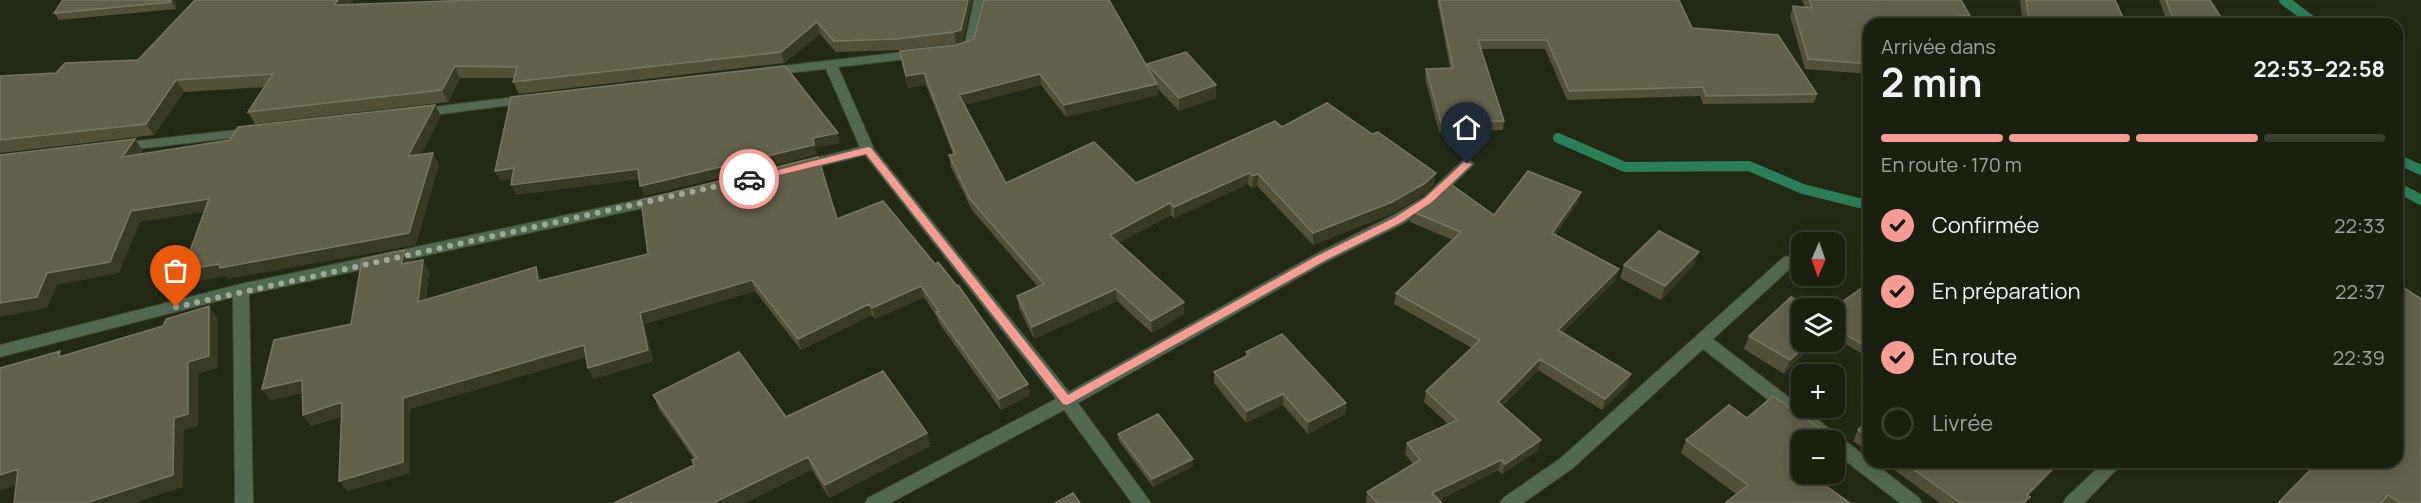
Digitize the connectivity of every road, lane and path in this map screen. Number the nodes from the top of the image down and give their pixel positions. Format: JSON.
{"nodes":[{"id":1,"x":980,"y":0,"type":"edge"},
{"id":2,"x":830,"y":64,"type":"junction"},
{"id":3,"x":759,"y":72,"type":"edge"},
{"id":4,"x":546,"y":98,"type":"edge"},
{"id":5,"x":403,"y":115,"type":"edge"},
{"id":6,"x":273,"y":130,"type":"edge"},
{"id":7,"x":107,"y":148,"type":"edge"},
{"id":8,"x":868,"y":150,"type":"junction"},
{"id":9,"x":1467,"y":164,"type":"dead end"},
{"id":10,"x":788,"y":170,"type":"edge"},
{"id":11,"x":674,"y":197,"type":"edge"},
{"id":12,"x":1789,"y":261,"type":"dead end"},
{"id":13,"x":241,"y":290,"type":"junction"},
{"id":14,"x":1703,"y":340,"type":"junction"},
{"id":15,"x":0,"y":351,"type":"edge"},
{"id":16,"x":1067,"y":401,"type":"junction"},
{"id":17,"x":1820,"y":430,"type":"edge"},
{"id":18,"x":1845,"y":450,"type":"edge"},
{"id":19,"x":1863,"y":464,"type":"edge"},
{"id":20,"x":1868,"y":468,"type":"edge"},
{"id":21,"x":2109,"y":468,"type":"edge"},
{"id":22,"x":244,"y":503,"type":"edge"},
{"id":23,"x":874,"y":503,"type":"edge"},
{"id":24,"x":1142,"y":503,"type":"edge"},
{"id":25,"x":1509,"y":503,"type":"edge"},
{"id":26,"x":1913,"y":503,"type":"edge"},
{"id":27,"x":2072,"y":503,"type":"edge"}],
"edges":[{"from":1,"to":2,"type":"street"},
{"from":2,"to":3,"type":"street"},
{"from":2,"to":8,"type":"street"},
{"from":4,"to":5,"type":"street"},
{"from":6,"to":7,"type":"street"},
{"from":8,"to":10,"type":"street"},
{"from":8,"to":16,"type":"street"},
{"from":9,"to":16,"type":"street"},
{"from":11,"to":13,"type":"street"},
{"from":12,"to":14,"type":"street"},
{"from":13,"to":15,"type":"street"},
{"from":13,"to":22,"type":"street"},
{"from":14,"to":17,"type":"street"},
{"from":14,"to":25,"type":"street"},
{"from":16,"to":23,"type":"street"},
{"from":16,"to":24,"type":"street"},
{"from":18,"to":19,"type":"street"},
{"from":20,"to":26,"type":"street"},
{"from":21,"to":27,"type":"street"}]}
